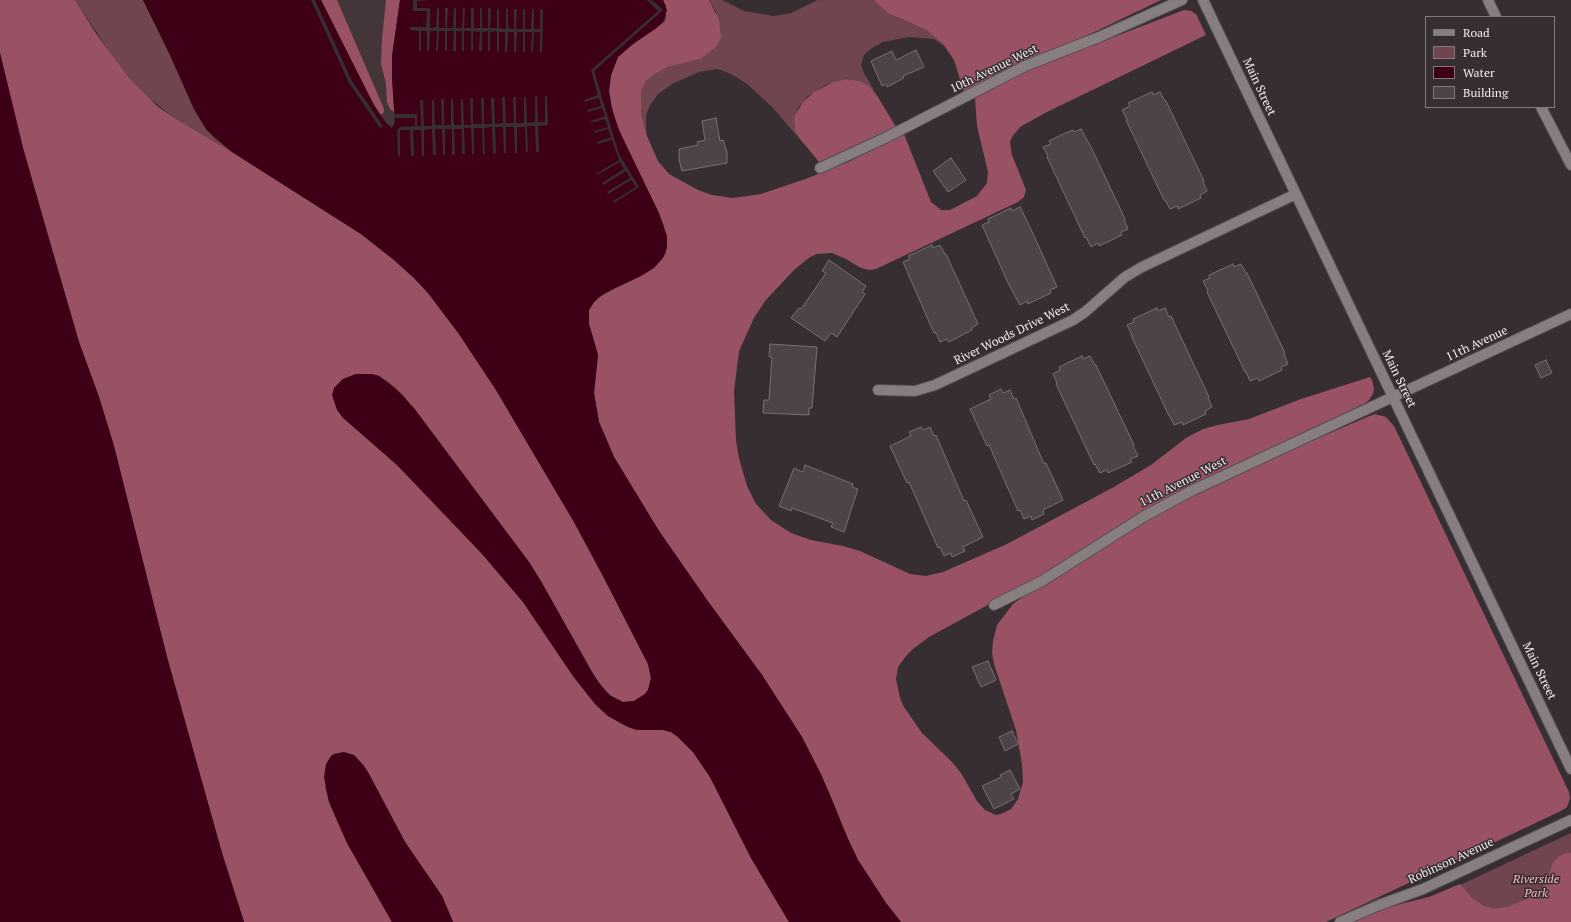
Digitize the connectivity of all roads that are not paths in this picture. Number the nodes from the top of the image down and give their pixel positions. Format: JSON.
{"nodes":[{"id":1,"x":1182,"y":0,"type":"edge"},
{"id":2,"x":1203,"y":0,"type":"edge"},
{"id":3,"x":1488,"y":0,"type":"edge"},
{"id":4,"x":1496,"y":16,"type":"edge"},
{"id":5,"x":1542,"y":108,"type":"edge"},
{"id":6,"x":1571,"y":165,"type":"edge"},
{"id":7,"x":820,"y":168,"type":"dead end"},
{"id":8,"x":1296,"y":194,"type":"junction"},
{"id":9,"x":1571,"y":314,"type":"edge"},
{"id":10,"x":878,"y":390,"type":"dead end"},
{"id":11,"x":1393,"y":398,"type":"junction"},
{"id":12,"x":994,"y":605,"type":"dead end"},
{"id":13,"x":1571,"y":769,"type":"edge"},
{"id":14,"x":1571,"y":820,"type":"edge"},
{"id":15,"x":1340,"y":922,"type":"edge"}],
"edges":[{"from":1,"to":7,"type":"street","name":"10th Avenue West"},
{"from":2,"to":8,"type":"street","name":"Main Street"},
{"from":3,"to":4,"type":"street"},
{"from":5,"to":6,"type":"street"},
{"from":8,"to":10,"type":"street","name":"River Woods Drive West"},
{"from":8,"to":11,"type":"street","name":"Main Street"},
{"from":9,"to":11,"type":"street","name":"11th Avenue"},
{"from":11,"to":12,"type":"street","name":"11th Avenue West"},
{"from":11,"to":13,"type":"street","name":"Main Street"},
{"from":14,"to":15,"type":"street","name":"Robinson Avenue"}]}
